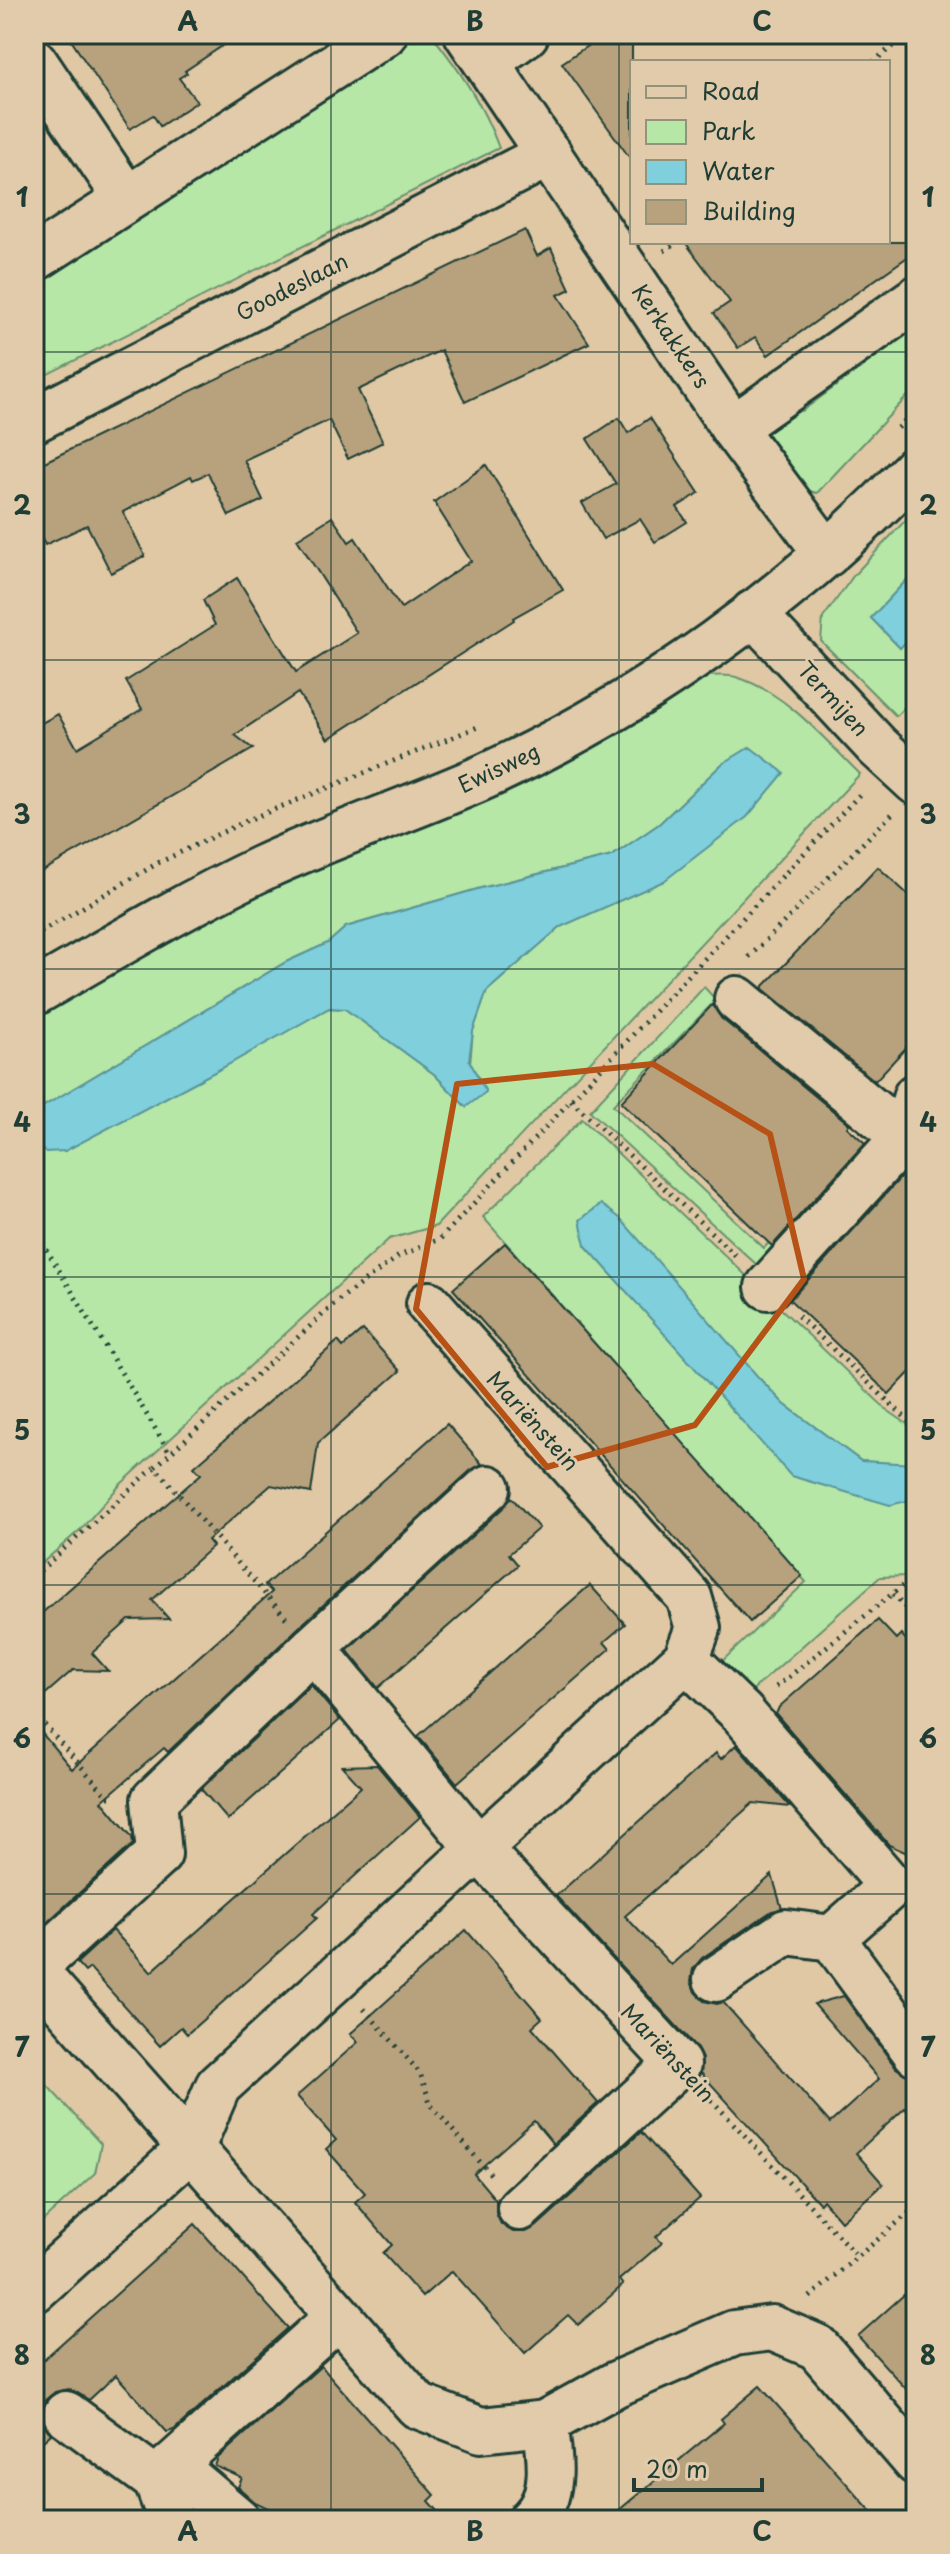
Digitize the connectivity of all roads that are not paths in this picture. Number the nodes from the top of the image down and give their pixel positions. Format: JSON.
{"nodes":[{"id":1,"x":384,"y":34,"type":"edge"},
{"id":2,"x":526,"y":34,"type":"edge"},
{"id":3,"x":477,"y":48,"type":"edge"},
{"id":4,"x":34,"y":61,"type":"edge"},
{"id":5,"x":549,"y":154,"type":"junction"},
{"id":6,"x":126,"y":198,"type":"junction"},
{"id":7,"x":34,"y":259,"type":"edge"},
{"id":8,"x":916,"y":299,"type":"edge"},
{"id":9,"x":34,"y":420,"type":"edge"},
{"id":10,"x":733,"y":428,"type":"junction"},
{"id":11,"x":916,"y":468,"type":"edge"},
{"id":12,"x":827,"y":554,"type":"junction"},
{"id":13,"x":753,"y":613,"type":"junction"},
{"id":14,"x":901,"y":784,"type":"edge"},
{"id":15,"x":740,"y":981,"type":"road end"},
{"id":16,"x":34,"y":993,"type":"edge"},
{"id":17,"x":913,"y":1107,"type":"edge"},
{"id":18,"x":768,"y":1287,"type":"dead end"},
{"id":19,"x":429,"y":1304,"type":"dead end"},
{"id":20,"x":488,"y":1488,"type":"dead end"},
{"id":21,"x":313,"y":1648,"type":"junction"},
{"id":22,"x":686,"y":1659,"type":"junction"},
{"id":23,"x":478,"y":1848,"type":"junction"},
{"id":24,"x":904,"y":1893,"type":"edge"},
{"id":25,"x":832,"y":1938,"type":"junction"},
{"id":26,"x":34,"y":1969,"type":"edge"},
{"id":27,"x":716,"y":1979,"type":"dead end"},
{"id":28,"x":916,"y":2053,"type":"edge"},
{"id":29,"x":192,"y":2147,"type":"junction"},
{"id":30,"x":520,"y":2208,"type":"road end"},
{"id":31,"x":34,"y":2290,"type":"edge"},
{"id":32,"x":338,"y":2317,"type":"junction"},
{"id":33,"x":66,"y":2414,"type":"dead end"},
{"id":34,"x":545,"y":2423,"type":"junction"},
{"id":35,"x":916,"y":2462,"type":"edge"},
{"id":36,"x":167,"y":2488,"type":"edge"},
{"id":37,"x":238,"y":2520,"type":"edge"},
{"id":38,"x":531,"y":2520,"type":"edge"}],
"edges":[{"from":1,"to":6,"type":"street"},
{"from":2,"to":3,"type":"street"},
{"from":3,"to":5,"type":"street","name":"Kerkakkers"},
{"from":4,"to":6,"type":"street"},
{"from":5,"to":9,"type":"street","name":"Goodeslaan"},
{"from":5,"to":10,"type":"street","name":"Kerkakkers"},
{"from":6,"to":7,"type":"street"},
{"from":8,"to":10,"type":"street"},
{"from":10,"to":12,"type":"street","name":"Kerkakkers"},
{"from":11,"to":12,"type":"street","name":"Ewisweg"},
{"from":12,"to":13,"type":"street","name":"Ewisweg"},
{"from":13,"to":14,"type":"street","name":"Termijen"},
{"from":13,"to":16,"type":"street","name":"Ewisweg"},
{"from":15,"to":17,"type":"street"},
{"from":17,"to":18,"type":"street"},
{"from":19,"to":22,"type":"street","name":"Mariënstein"},
{"from":20,"to":21,"type":"street"},
{"from":21,"to":23,"type":"street","name":"Mariënstein"},
{"from":21,"to":26,"type":"street"},
{"from":22,"to":23,"type":"street"},
{"from":22,"to":24,"type":"street"},
{"from":23,"to":29,"type":"street"},
{"from":23,"to":30,"type":"street","name":"Mariënstein"},
{"from":24,"to":25,"type":"street"},
{"from":25,"to":27,"type":"street"},
{"from":25,"to":28,"type":"street"},
{"from":26,"to":29,"type":"street"},
{"from":29,"to":31,"type":"street"},
{"from":29,"to":32,"type":"street"},
{"from":32,"to":34,"type":"street"},
{"from":32,"to":36,"type":"street"},
{"from":33,"to":36,"type":"street"},
{"from":34,"to":35,"type":"street"},
{"from":34,"to":38,"type":"street"},
{"from":36,"to":37,"type":"street"}]}
